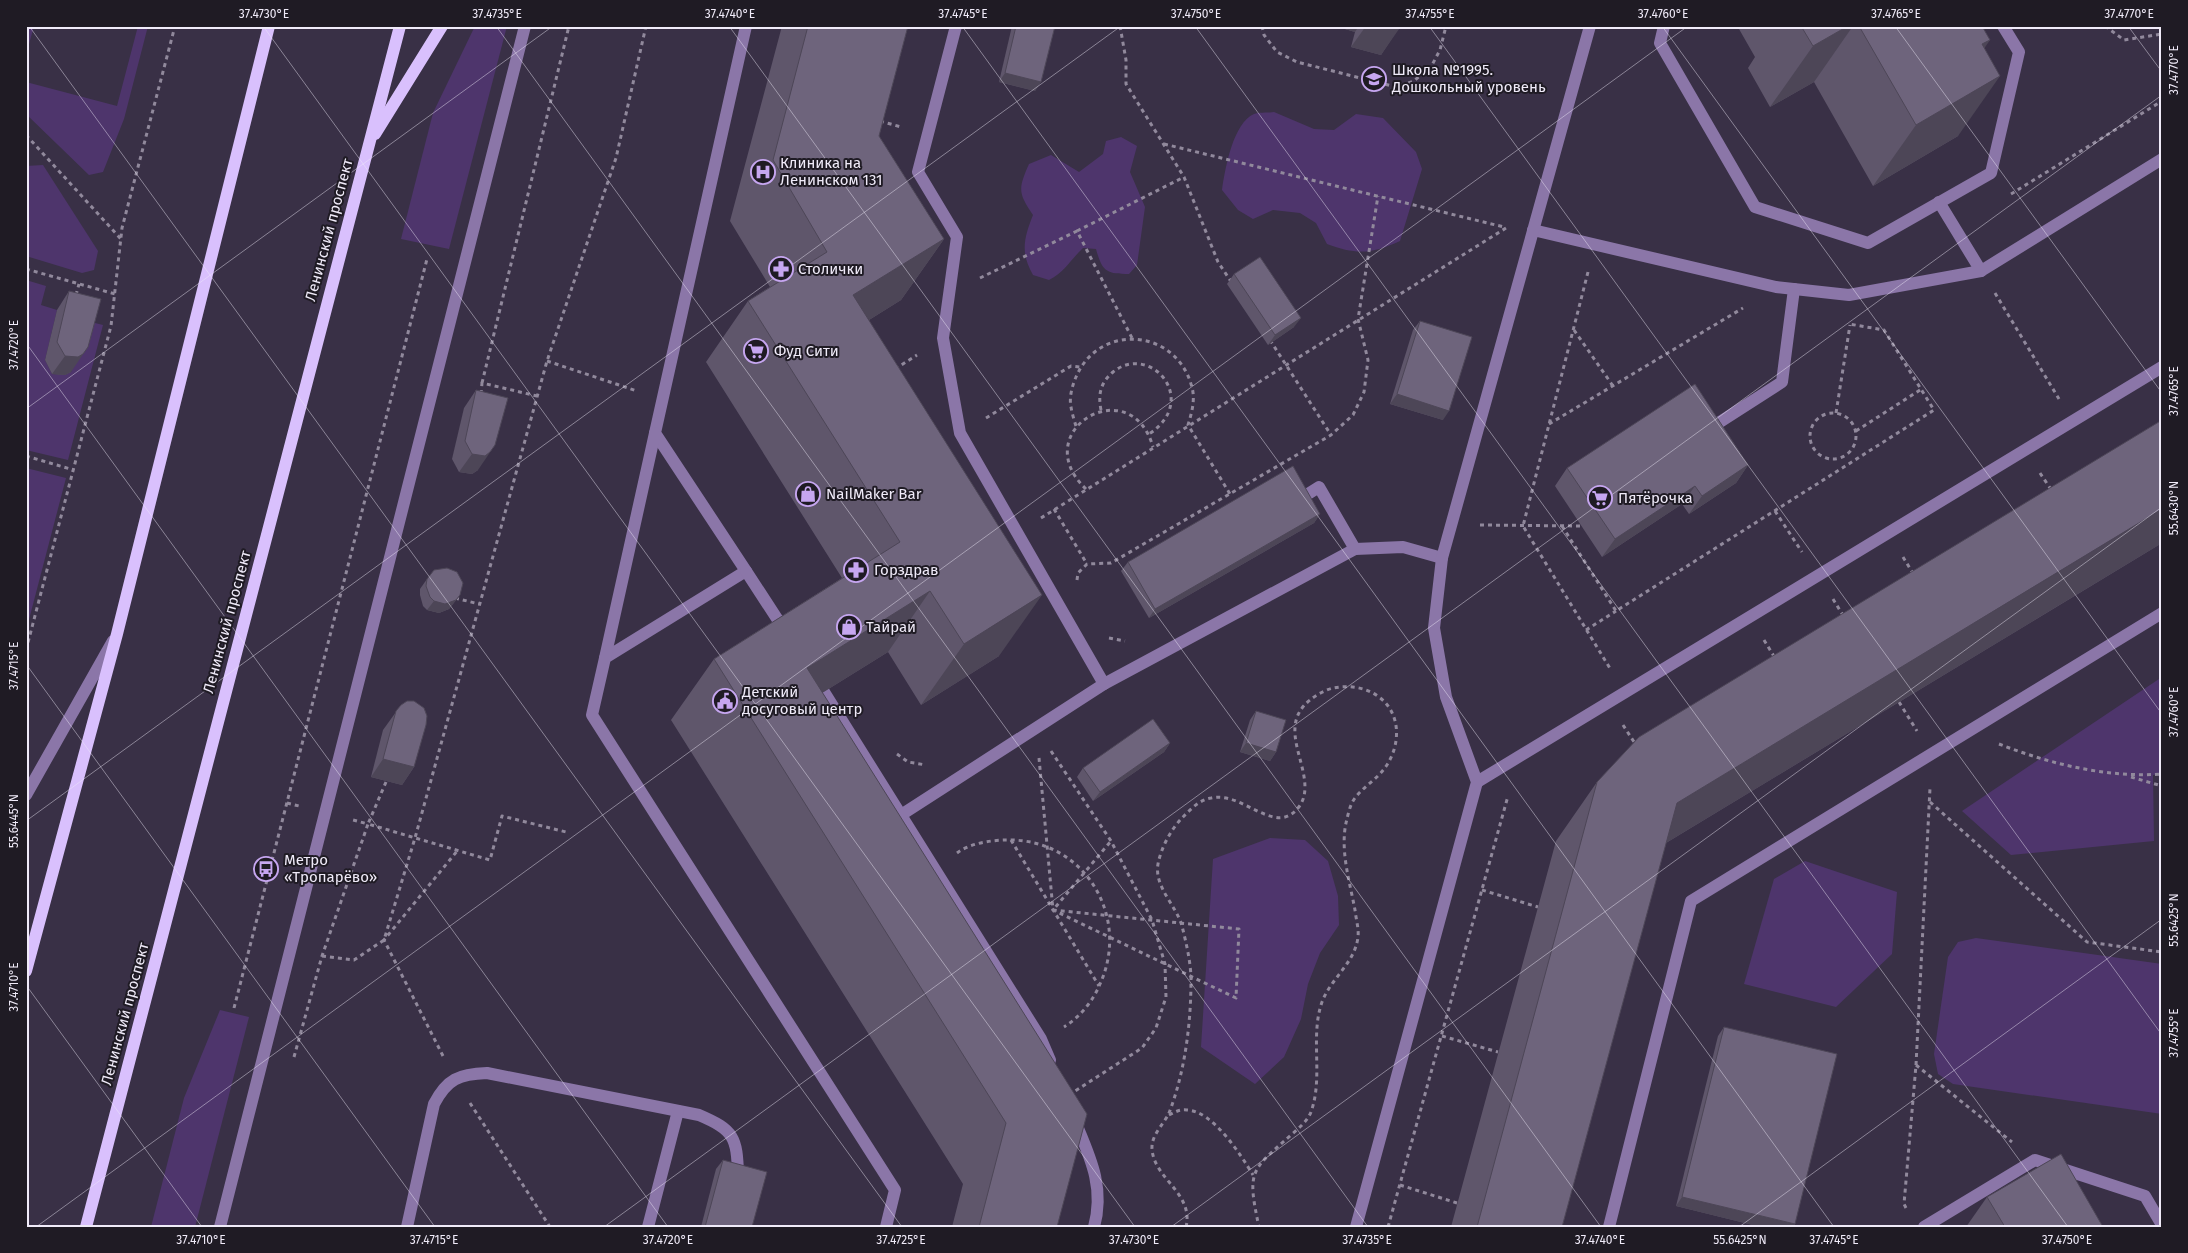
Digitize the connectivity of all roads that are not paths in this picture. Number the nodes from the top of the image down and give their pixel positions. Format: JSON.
{"nodes":[{"id":1,"x":269,"y":26,"type":"edge"},
{"id":2,"x":400,"y":26,"type":"edge"},
{"id":3,"x":442,"y":26,"type":"edge"},
{"id":4,"x":525,"y":26,"type":"edge"},
{"id":5,"x":746,"y":26,"type":"edge"},
{"id":6,"x":956,"y":26,"type":"edge"},
{"id":7,"x":1590,"y":26,"type":"edge"},
{"id":8,"x":1664,"y":26,"type":"edge"},
{"id":9,"x":2003,"y":26,"type":"edge"},
{"id":10,"x":369,"y":145,"type":"junction"},
{"id":11,"x":2162,"y":160,"type":"edge"},
{"id":12,"x":1939,"y":202,"type":"junction"},
{"id":13,"x":1533,"y":230,"type":"junction"},
{"id":14,"x":1981,"y":271,"type":"junction"},
{"id":15,"x":1794,"y":289,"type":"junction"},
{"id":16,"x":2162,"y":367,"type":"edge"},
{"id":17,"x":1709,"y":429,"type":"edge"},
{"id":18,"x":655,"y":433,"type":"junction"},
{"id":19,"x":1300,"y":499,"type":"edge"},
{"id":20,"x":1355,"y":549,"type":"junction"},
{"id":21,"x":1442,"y":558,"type":"junction"},
{"id":22,"x":746,"y":570,"type":"junction"},
{"id":23,"x":2162,"y":613,"type":"edge"},
{"id":24,"x":117,"y":634,"type":"junction"},
{"id":25,"x":792,"y":643,"type":"edge"},
{"id":26,"x":605,"y":658,"type":"junction"},
{"id":27,"x":1104,"y":684,"type":"junction"},
{"id":28,"x":824,"y":692,"type":"edge"},
{"id":29,"x":1477,"y":782,"type":"junction"},
{"id":30,"x":26,"y":795,"type":"edge"},
{"id":31,"x":901,"y":815,"type":"junction"},
{"id":32,"x":26,"y":971,"type":"edge"},
{"id":33,"x":1055,"y":1072,"type":"edge"},
{"id":34,"x":1065,"y":1097,"type":"edge"},
{"id":35,"x":678,"y":1111,"type":"junction"},
{"id":36,"x":738,"y":1175,"type":"edge"},
{"id":37,"x":2162,"y":1225,"type":"edge"},
{"id":38,"x":86,"y":1227,"type":"edge"},
{"id":39,"x":220,"y":1227,"type":"edge"},
{"id":40,"x":407,"y":1227,"type":"edge"},
{"id":41,"x":648,"y":1227,"type":"edge"},
{"id":42,"x":886,"y":1227,"type":"edge"},
{"id":43,"x":1094,"y":1227,"type":"edge"},
{"id":44,"x":1356,"y":1227,"type":"edge"},
{"id":45,"x":1609,"y":1227,"type":"edge"},
{"id":46,"x":1924,"y":1227,"type":"edge"}],
"edges":[{"from":1,"to":24,"type":"main road"},
{"from":2,"to":10,"type":"main road","name":"Ленинский проспект"},
{"from":3,"to":10,"type":"main road"},
{"from":4,"to":39,"type":"street"},
{"from":5,"to":18,"type":"street"},
{"from":6,"to":27,"type":"street"},
{"from":7,"to":13,"type":"street"},
{"from":8,"to":12,"type":"street"},
{"from":9,"to":12,"type":"street"},
{"from":10,"to":38,"type":"main road","name":"Ленинский проспект"},
{"from":11,"to":14,"type":"street"},
{"from":12,"to":14,"type":"street"},
{"from":13,"to":15,"type":"street"},
{"from":13,"to":21,"type":"street"},
{"from":14,"to":15,"type":"street"},
{"from":15,"to":17,"type":"street"},
{"from":16,"to":29,"type":"street"},
{"from":18,"to":22,"type":"street"},
{"from":18,"to":26,"type":"street"},
{"from":19,"to":20,"type":"street"},
{"from":20,"to":21,"type":"street"},
{"from":20,"to":27,"type":"street"},
{"from":21,"to":29,"type":"street"},
{"from":22,"to":25,"type":"street"},
{"from":22,"to":26,"type":"street"},
{"from":23,"to":45,"type":"street"},
{"from":24,"to":30,"type":"street"},
{"from":24,"to":32,"type":"main road"},
{"from":26,"to":42,"type":"street"},
{"from":27,"to":31,"type":"street"},
{"from":28,"to":31,"type":"street"},
{"from":29,"to":44,"type":"street"},
{"from":31,"to":33,"type":"street"},
{"from":34,"to":43,"type":"street"},
{"from":35,"to":36,"type":"street"},
{"from":35,"to":40,"type":"street"},
{"from":35,"to":41,"type":"street"},
{"from":37,"to":46,"type":"street"}]}
